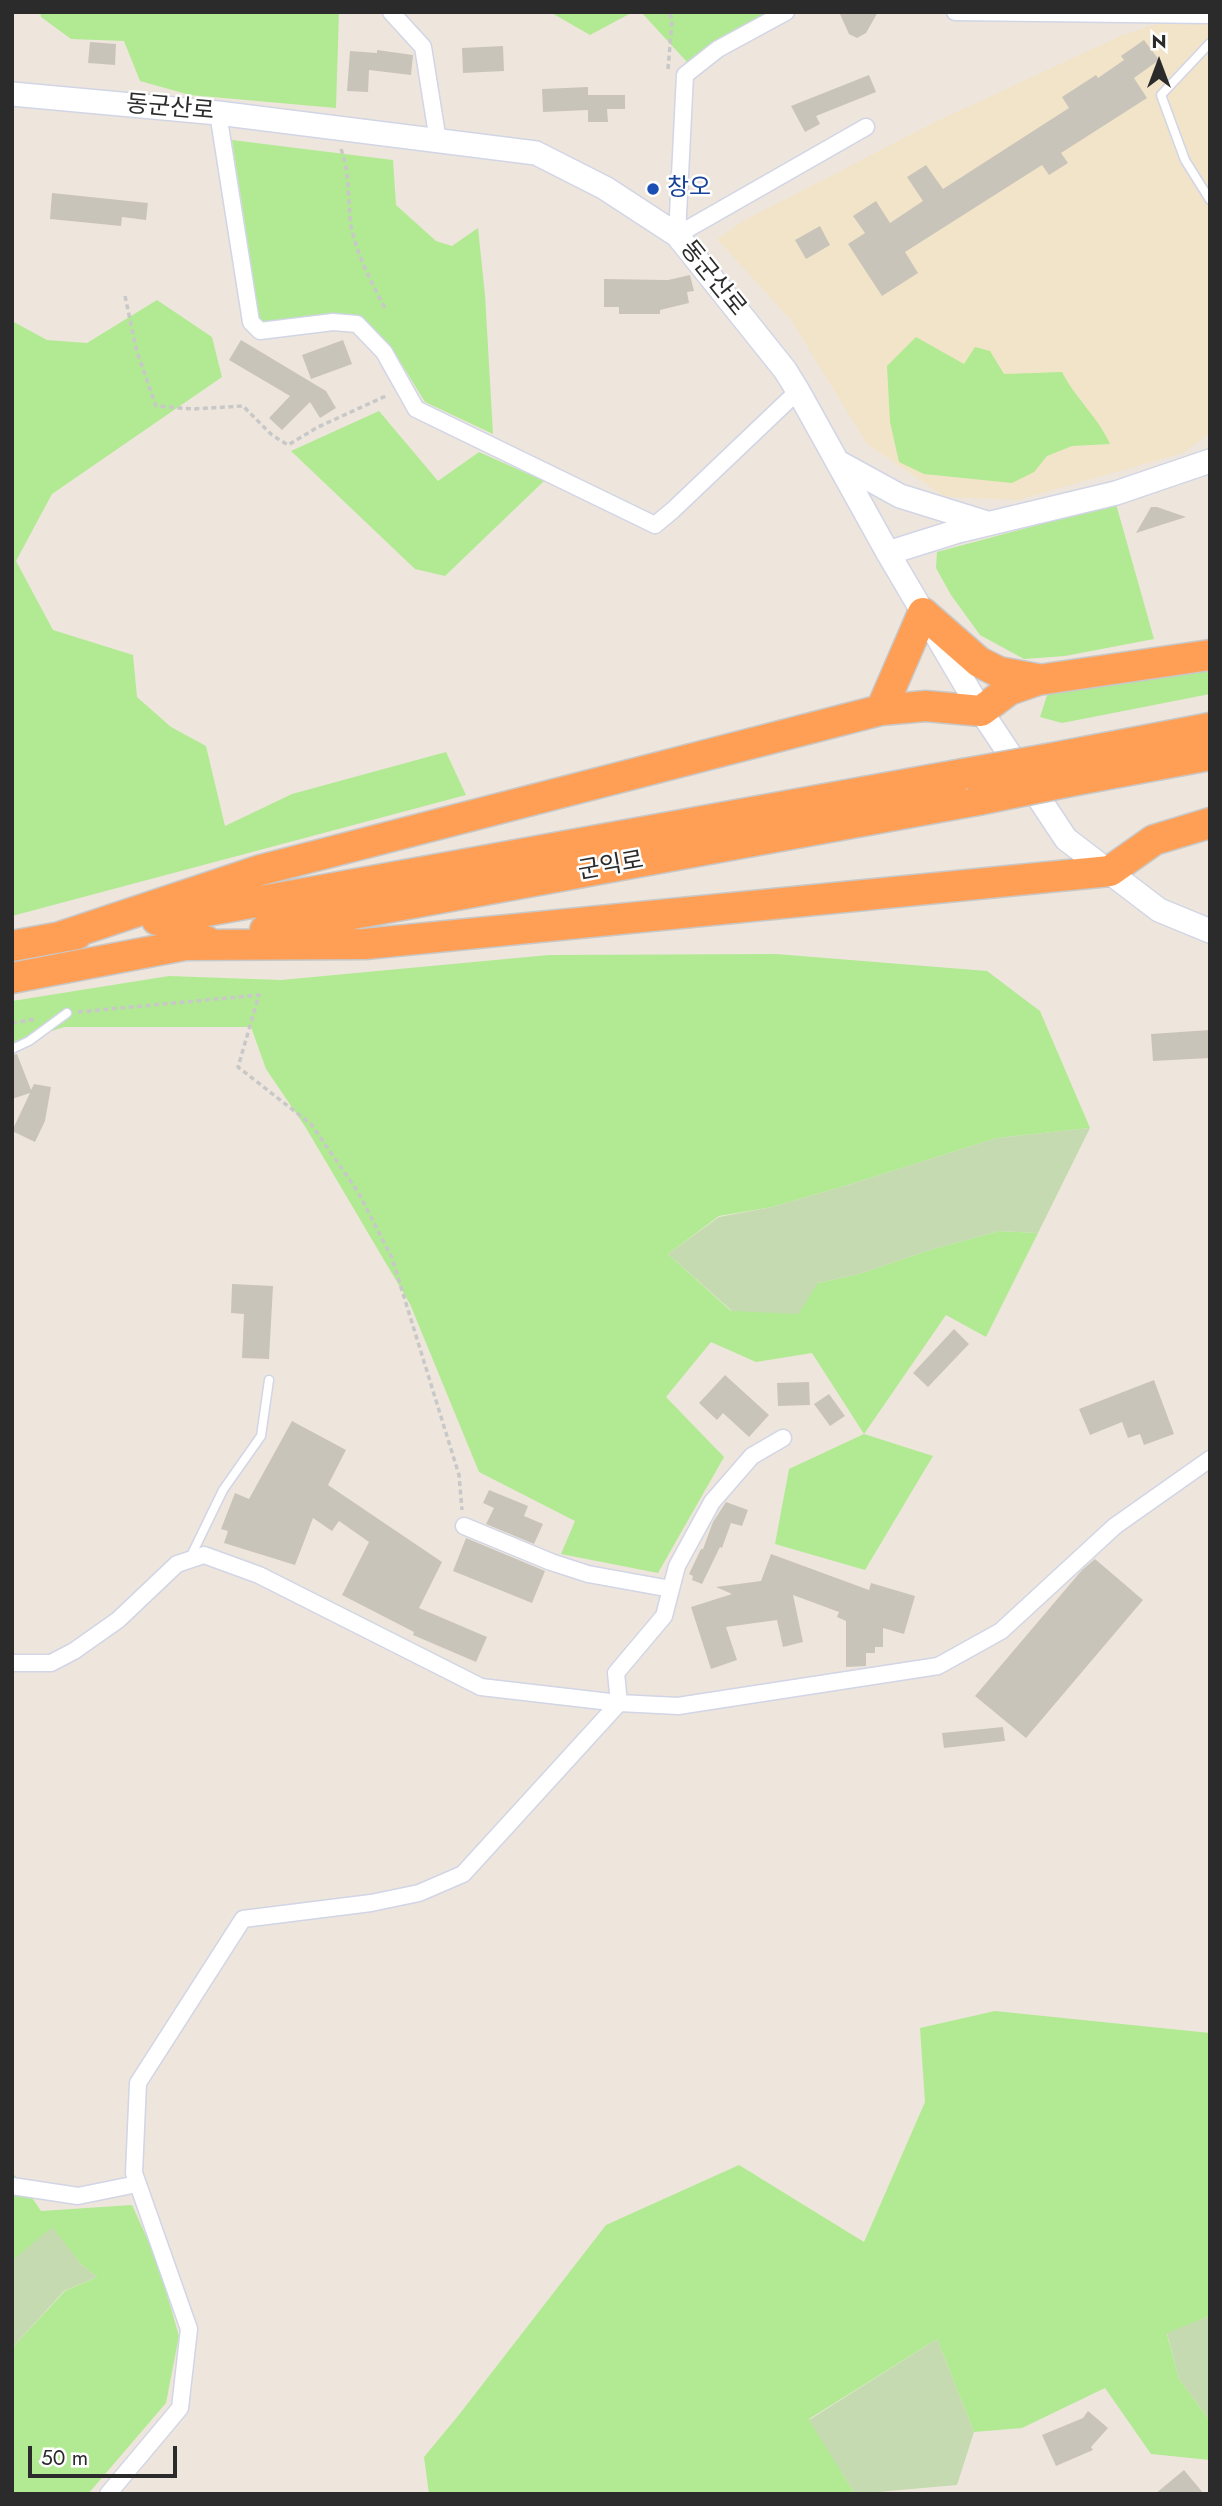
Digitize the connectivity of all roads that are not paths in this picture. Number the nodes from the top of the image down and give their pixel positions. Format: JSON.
{"nodes":[{"id":1,"x":391,"y":12,"type":"edge"},
{"id":2,"x":786,"y":12,"type":"edge"},
{"id":3,"x":956,"y":13,"type":"edge"},
{"id":4,"x":1210,"y":15,"type":"edge"},
{"id":5,"x":1210,"y":43,"type":"edge"},
{"id":6,"x":12,"y":94,"type":"edge"},
{"id":7,"x":218,"y":113,"type":"junction"},
{"id":8,"x":866,"y":127,"type":"dead end"},
{"id":9,"x":438,"y":141,"type":"junction"},
{"id":10,"x":1210,"y":200,"type":"edge"},
{"id":11,"x":677,"y":235,"type":"junction"},
{"id":12,"x":798,"y":391,"type":"junction"},
{"id":13,"x":1210,"y":461,"type":"edge"},
{"id":14,"x":838,"y":462,"type":"junction"},
{"id":15,"x":990,"y":524,"type":"junction"},
{"id":16,"x":888,"y":553,"type":"junction"},
{"id":17,"x":923,"y":613,"type":"junction"},
{"id":18,"x":1210,"y":655,"type":"edge"},
{"id":19,"x":1038,"y":680,"type":"junction"},
{"id":20,"x":881,"y":710,"type":"junction"},
{"id":21,"x":981,"y":711,"type":"junction"},
{"id":22,"x":1210,"y":728,"type":"edge"},
{"id":23,"x":1210,"y":755,"type":"edge"},
{"id":24,"x":1060,"y":770,"type":"junction"},
{"id":25,"x":1210,"y":823,"type":"edge"},
{"id":26,"x":1110,"y":871,"type":"junction"},
{"id":27,"x":1210,"y":931,"type":"edge"},
{"id":28,"x":60,"y":937,"type":"junction"},
{"id":29,"x":187,"y":945,"type":"junction"},
{"id":30,"x":12,"y":946,"type":"edge"},
{"id":31,"x":12,"y":978,"type":"edge"},
{"id":32,"x":67,"y":1013,"type":"road end"},
{"id":33,"x":12,"y":1049,"type":"edge"},
{"id":34,"x":269,"y":1380,"type":"dead end"},
{"id":35,"x":783,"y":1438,"type":"dead end"},
{"id":36,"x":1210,"y":1459,"type":"edge"},
{"id":37,"x":464,"y":1527,"type":"road end"},
{"id":38,"x":189,"y":1560,"type":"junction"},
{"id":39,"x":671,"y":1589,"type":"junction"},
{"id":40,"x":12,"y":1663,"type":"edge"},
{"id":41,"x":619,"y":1703,"type":"junction"},
{"id":42,"x":137,"y":2184,"type":"junction"},
{"id":43,"x":12,"y":2186,"type":"edge"},
{"id":44,"x":108,"y":2494,"type":"edge"}],
"edges":[{"from":1,"to":9,"type":"street"},
{"from":2,"to":11,"type":"street"},
{"from":3,"to":4,"type":"street"},
{"from":5,"to":10,"type":"lane"},
{"from":6,"to":7,"type":"street","name":"동군산로"},
{"from":7,"to":9,"type":"street","name":"동군산로"},
{"from":7,"to":12,"type":"street"},
{"from":8,"to":11,"type":"street"},
{"from":9,"to":11,"type":"street","name":"동군산로"},
{"from":11,"to":12,"type":"street","name":"동군산로"},
{"from":12,"to":14,"type":"street","name":"동군산로"},
{"from":13,"to":15,"type":"street"},
{"from":14,"to":15,"type":"street"},
{"from":14,"to":16,"type":"street","name":"동군산로"},
{"from":15,"to":16,"type":"street"},
{"from":16,"to":17,"type":"street","name":"동군산로"},
{"from":17,"to":19,"type":"highway"},
{"from":17,"to":20,"type":"highway"},
{"from":17,"to":21,"type":"street","name":"동군산로"},
{"from":18,"to":19,"type":"highway"},
{"from":19,"to":21,"type":"highway"},
{"from":20,"to":21,"type":"highway"},
{"from":20,"to":28,"type":"highway"},
{"from":21,"to":26,"type":"street","name":"동군산로"},
{"from":22,"to":24,"type":"highway","name":"군익로"},
{"from":23,"to":24,"type":"highway","name":"군익로"},
{"from":24,"to":28,"type":"highway","name":"군익로","bridge":true},
{"from":24,"to":29,"type":"highway","name":"군익로","bridge":true},
{"from":25,"to":26,"type":"highway"},
{"from":26,"to":27,"type":"street","name":"동군산로"},
{"from":26,"to":29,"type":"highway"},
{"from":28,"to":30,"type":"highway","name":"군익로"},
{"from":29,"to":31,"type":"highway","name":"군익로"},
{"from":32,"to":33,"type":"lane"},
{"from":34,"to":38,"type":"lane"},
{"from":35,"to":39,"type":"street"},
{"from":36,"to":41,"type":"street"},
{"from":37,"to":39,"type":"street"},
{"from":38,"to":40,"type":"street"},
{"from":38,"to":41,"type":"street"},
{"from":39,"to":41,"type":"street"},
{"from":41,"to":42,"type":"street"},
{"from":42,"to":43,"type":"street"},
{"from":42,"to":44,"type":"street"}]}
